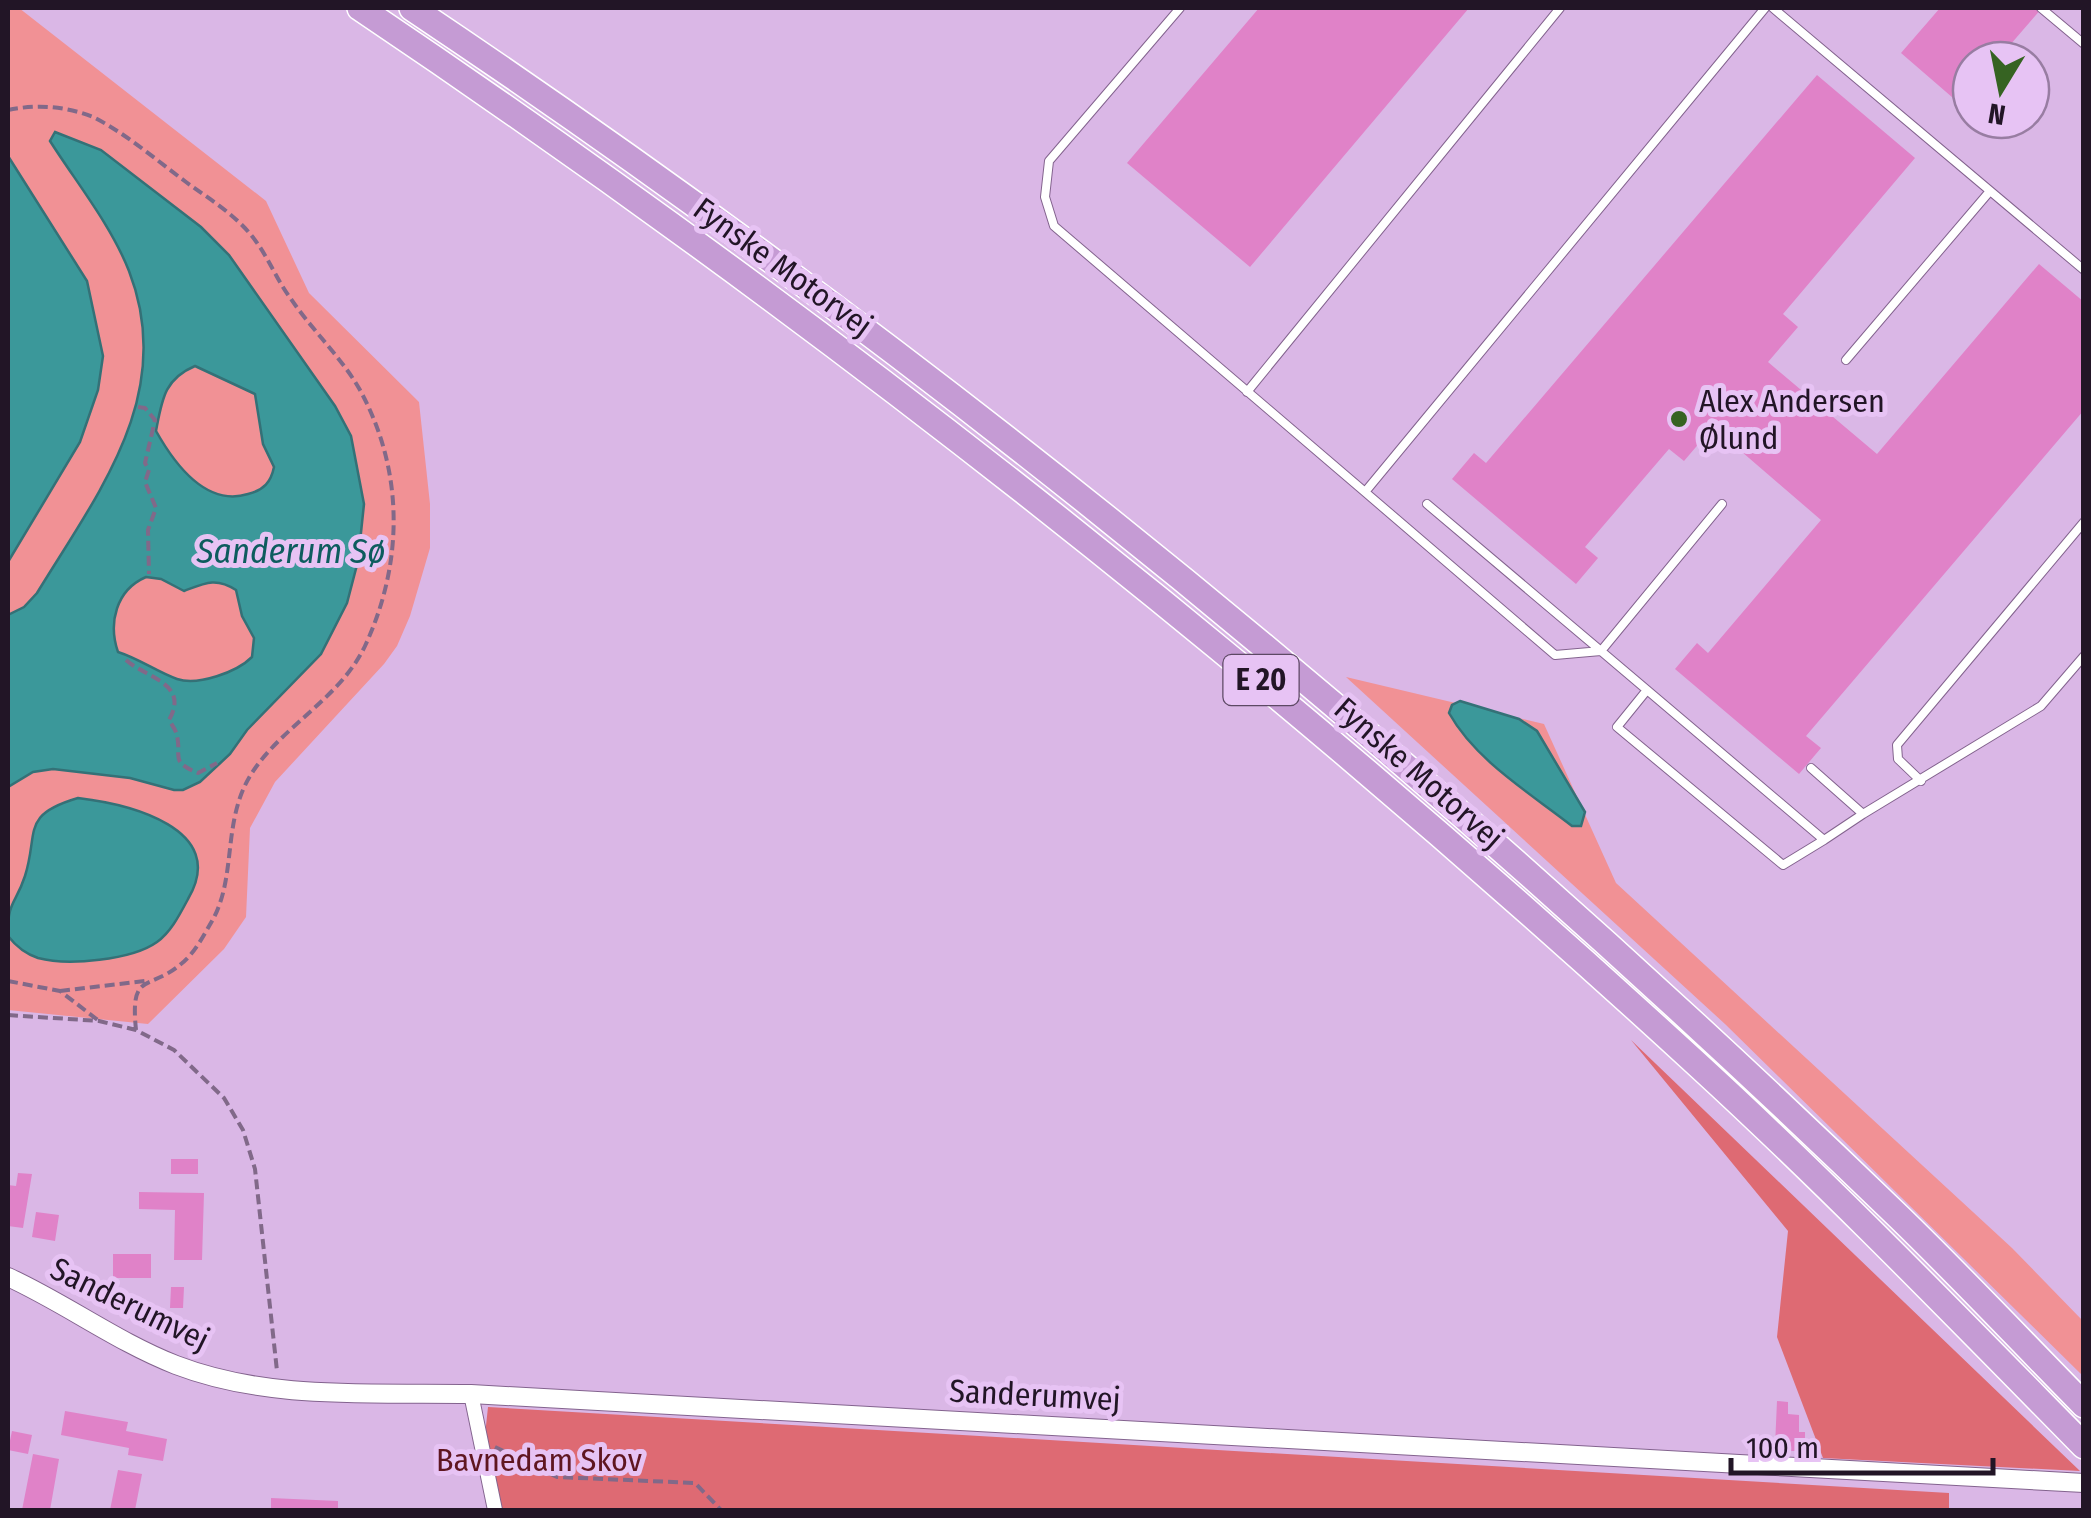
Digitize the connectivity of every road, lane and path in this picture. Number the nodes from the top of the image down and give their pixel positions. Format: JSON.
{"nodes":[{"id":1,"x":360,"y":8,"type":"edge"},
{"id":2,"x":412,"y":8,"type":"edge"},
{"id":3,"x":1180,"y":8,"type":"edge"},
{"id":4,"x":1560,"y":8,"type":"edge"},
{"id":5,"x":1765,"y":8,"type":"edge"},
{"id":6,"x":1773,"y":8,"type":"edge"},
{"id":7,"x":2041,"y":8,"type":"edge"},
{"id":8,"x":2084,"y":44,"type":"edge"},
{"id":9,"x":8,"y":110,"type":"edge"},
{"id":10,"x":1990,"y":191,"type":"junction"},
{"id":11,"x":2084,"y":270,"type":"edge"},
{"id":12,"x":1846,"y":360,"type":"dead end"},
{"id":13,"x":1247,"y":392,"type":"junction"},
{"id":14,"x":138,"y":407,"type":"dead end"},
{"id":15,"x":1364,"y":492,"type":"junction"},
{"id":16,"x":1427,"y":504,"type":"dead end"},
{"id":17,"x":1722,"y":504,"type":"dead end"},
{"id":18,"x":2084,"y":522,"type":"edge"},
{"id":19,"x":149,"y":574,"type":"dead end"},
{"id":20,"x":1601,"y":651,"type":"junction"},
{"id":21,"x":2084,"y":656,"type":"edge"},
{"id":22,"x":126,"y":660,"type":"dead end"},
{"id":23,"x":1647,"y":690,"type":"junction"},
{"id":24,"x":218,"y":763,"type":"dead end"},
{"id":25,"x":1811,"y":768,"type":"dead end"},
{"id":26,"x":1921,"y":781,"type":"junction"},
{"id":27,"x":1863,"y":814,"type":"junction"},
{"id":28,"x":1824,"y":840,"type":"junction"},
{"id":29,"x":8,"y":981,"type":"edge"},
{"id":30,"x":146,"y":981,"type":"junction"},
{"id":31,"x":60,"y":991,"type":"junction"},
{"id":32,"x":8,"y":1015,"type":"edge"},
{"id":33,"x":99,"y":1021,"type":"junction"},
{"id":34,"x":136,"y":1030,"type":"junction"},
{"id":35,"x":8,"y":1276,"type":"edge"},
{"id":36,"x":279,"y":1391,"type":"junction"},
{"id":37,"x":471,"y":1394,"type":"junction"},
{"id":38,"x":2084,"y":1405,"type":"edge"},
{"id":39,"x":480,"y":1439,"type":"junction"},
{"id":40,"x":2084,"y":1446,"type":"edge"},
{"id":41,"x":2084,"y":1482,"type":"edge"},
{"id":42,"x":495,"y":1510,"type":"edge"},
{"id":43,"x":721,"y":1510,"type":"edge"},
{"id":44,"x":941,"y":1510,"type":"edge"},
{"id":45,"x":1110,"y":1510,"type":"edge"}],
"edges":[{"from":1,"to":40,"type":"highway","name":"Fynske Motorvej","number":"E 20"},
{"from":2,"to":38,"type":"highway","name":"Fynske Motorvej","number":"E 20"},
{"from":3,"to":13,"type":"lane"},
{"from":4,"to":13,"type":"lane"},
{"from":5,"to":15,"type":"lane"},
{"from":6,"to":10,"type":"lane"},
{"from":7,"to":8,"type":"lane"},
{"from":9,"to":30,"type":"path"},
{"from":10,"to":11,"type":"lane"},
{"from":10,"to":12,"type":"lane"},
{"from":13,"to":15,"type":"lane"},
{"from":14,"to":19,"type":"path"},
{"from":15,"to":20,"type":"lane"},
{"from":16,"to":20,"type":"lane"},
{"from":17,"to":20,"type":"lane"},
{"from":18,"to":26,"type":"lane"},
{"from":20,"to":23,"type":"lane"},
{"from":21,"to":26,"type":"lane"},
{"from":22,"to":24,"type":"path"},
{"from":23,"to":28,"type":"lane"},
{"from":23,"to":28,"type":"lane"},
{"from":25,"to":27,"type":"lane"},
{"from":26,"to":27,"type":"lane"},
{"from":27,"to":28,"type":"lane"},
{"from":29,"to":31,"type":"path"},
{"from":30,"to":31,"type":"path"},
{"from":30,"to":34,"type":"path"},
{"from":31,"to":33,"type":"path"},
{"from":32,"to":33,"type":"path"},
{"from":33,"to":34,"type":"path"},
{"from":34,"to":36,"type":"path"},
{"from":35,"to":36,"type":"street","name":"Sanderumvej"},
{"from":36,"to":37,"type":"street","name":"Sanderumvej"},
{"from":37,"to":39,"type":"street"},
{"from":37,"to":41,"type":"street","name":"Sanderumvej"},
{"from":39,"to":42,"type":"street"},
{"from":39,"to":43,"type":"path"},
{"from":44,"to":45,"type":"path"}]}
